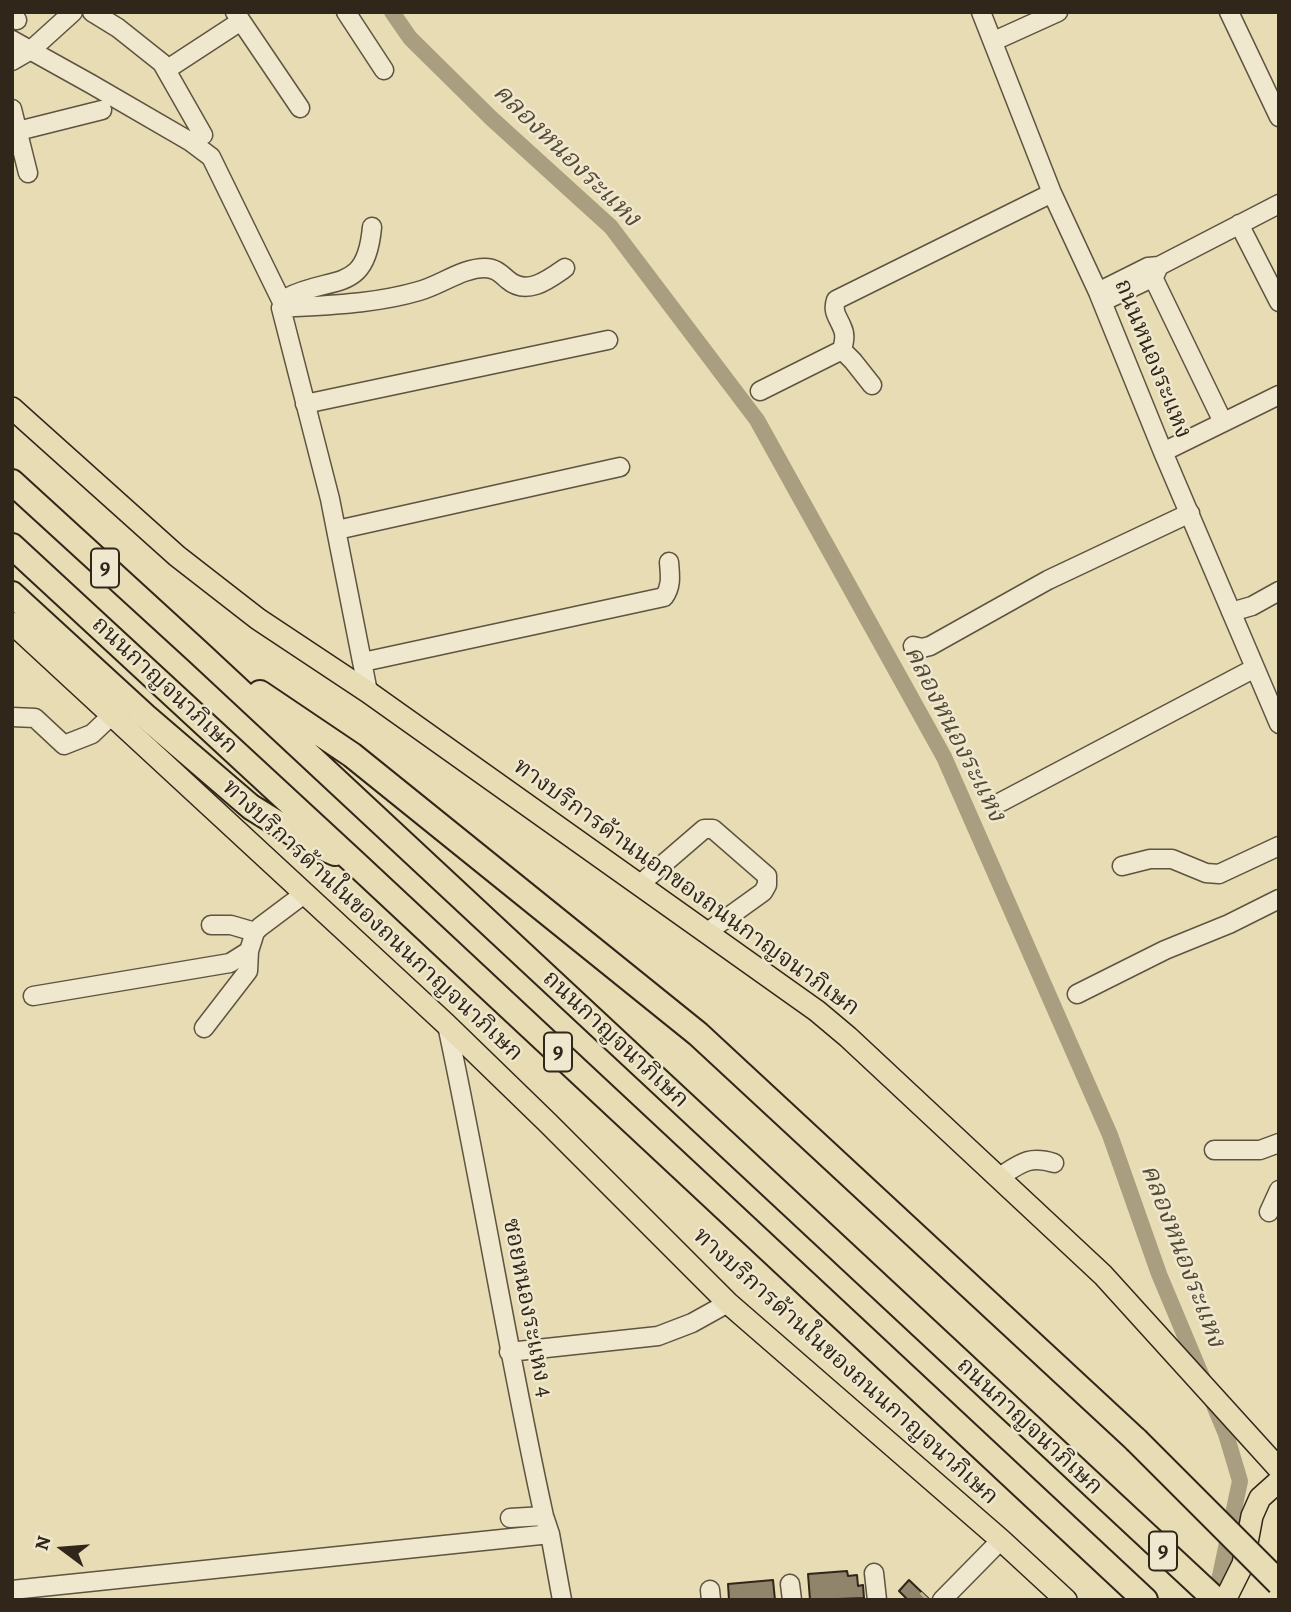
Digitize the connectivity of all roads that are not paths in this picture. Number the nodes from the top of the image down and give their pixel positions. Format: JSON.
{"nodes":[{"id":1,"x":73,"y":12,"type":"edge"},
{"id":2,"x":92,"y":12,"type":"edge"},
{"id":3,"x":346,"y":12,"type":"edge"},
{"id":4,"x":981,"y":12,"type":"edge"},
{"id":5,"x":1058,"y":12,"type":"edge"},
{"id":6,"x":1229,"y":12,"type":"edge"},
{"id":7,"x":238,"y":17,"type":"edge"},
{"id":8,"x":12,"y":40,"type":"edge"},
{"id":9,"x":994,"y":41,"type":"junction"},
{"id":10,"x":31,"y":50,"type":"junction"},
{"id":11,"x":12,"y":61,"type":"edge"},
{"id":12,"x":166,"y":70,"type":"junction"},
{"id":13,"x":384,"y":70,"type":"dead end"},
{"id":14,"x":1272,"y":85,"type":"edge"},
{"id":15,"x":300,"y":108,"type":"dead end"},
{"id":16,"x":12,"y":109,"type":"edge"},
{"id":17,"x":102,"y":110,"type":"dead end"},
{"id":18,"x":1279,"y":117,"type":"edge"},
{"id":19,"x":18,"y":131,"type":"junction"},
{"id":20,"x":203,"y":135,"type":"dead end"},
{"id":21,"x":28,"y":173,"type":"dead end"},
{"id":22,"x":1052,"y":193,"type":"junction"},
{"id":23,"x":1279,"y":204,"type":"edge"},
{"id":24,"x":1239,"y":225,"type":"junction"},
{"id":25,"x":372,"y":227,"type":"dead end"},
{"id":26,"x":565,"y":268,"type":"dead end"},
{"id":27,"x":1153,"y":270,"type":"junction"},
{"id":28,"x":1100,"y":297,"type":"junction"},
{"id":29,"x":1279,"y":302,"type":"edge"},
{"id":30,"x":282,"y":305,"type":"junction"},
{"id":31,"x":608,"y":340,"type":"dead end"},
{"id":32,"x":842,"y":350,"type":"junction"},
{"id":33,"x":872,"y":385,"type":"dead end"},
{"id":34,"x":760,"y":391,"type":"dead end"},
{"id":35,"x":1279,"y":395,"type":"edge"},
{"id":36,"x":305,"y":404,"type":"junction"},
{"id":37,"x":12,"y":408,"type":"edge"},
{"id":38,"x":1223,"y":422,"type":"junction"},
{"id":39,"x":1163,"y":452,"type":"junction"},
{"id":40,"x":620,"y":467,"type":"dead end"},
{"id":41,"x":12,"y":482,"type":"edge"},
{"id":42,"x":1190,"y":513,"type":"junction"},
{"id":43,"x":337,"y":530,"type":"junction"},
{"id":44,"x":12,"y":546,"type":"edge"},
{"id":45,"x":669,"y":562,"type":"dead end"},
{"id":46,"x":1279,"y":591,"type":"edge"},
{"id":47,"x":12,"y":594,"type":"edge"},
{"id":48,"x":1231,"y":612,"type":"junction"},
{"id":49,"x":12,"y":623,"type":"edge"},
{"id":50,"x":913,"y":646,"type":"dead end"},
{"id":51,"x":198,"y":652,"type":"junction"},
{"id":52,"x":363,"y":662,"type":"junction"},
{"id":53,"x":1255,"y":668,"type":"junction"},
{"id":54,"x":368,"y":692,"type":"junction"},
{"id":55,"x":112,"y":715,"type":"junction"},
{"id":56,"x":12,"y":717,"type":"edge"},
{"id":57,"x":1278,"y":719,"type":"edge"},
{"id":58,"x":1002,"y":802,"type":"dead end"},
{"id":59,"x":1279,"y":846,"type":"edge"},
{"id":60,"x":355,"y":862,"type":"junction"},
{"id":61,"x":1122,"y":866,"type":"dead end"},
{"id":62,"x":639,"y":885,"type":"junction"},
{"id":63,"x":304,"y":894,"type":"junction"},
{"id":64,"x":1279,"y":899,"type":"edge"},
{"id":65,"x":211,"y":925,"type":"dead end"},
{"id":66,"x":255,"y":932,"type":"junction"},
{"id":67,"x":706,"y":933,"type":"junction"},
{"id":68,"x":249,"y":951,"type":"junction"},
{"id":69,"x":1077,"y":994,"type":"dead end"},
{"id":70,"x":33,"y":996,"type":"dead end"},
{"id":71,"x":447,"y":1025,"type":"junction"},
{"id":72,"x":204,"y":1028,"type":"dead end"},
{"id":73,"x":1279,"y":1143,"type":"edge"},
{"id":74,"x":1214,"y":1150,"type":"dead end"},
{"id":75,"x":1054,"y":1163,"type":"dead end"},
{"id":76,"x":998,"y":1178,"type":"junction"},
{"id":77,"x":1279,"y":1190,"type":"edge"},
{"id":78,"x":1269,"y":1212,"type":"dead end"},
{"id":79,"x":728,"y":1303,"type":"junction"},
{"id":80,"x":509,"y":1352,"type":"junction"},
{"id":81,"x":1279,"y":1469,"type":"edge"},
{"id":82,"x":1279,"y":1482,"type":"edge"},
{"id":83,"x":544,"y":1516,"type":"junction"},
{"id":84,"x":510,"y":1518,"type":"dead end"},
{"id":85,"x":550,"y":1534,"type":"junction"},
{"id":86,"x":1001,"y":1540,"type":"junction"},
{"id":87,"x":874,"y":1573,"type":"dead end"},
{"id":88,"x":1279,"y":1583,"type":"edge"},
{"id":89,"x":12,"y":1590,"type":"edge"},
{"id":90,"x":939,"y":1596,"type":"edge"},
{"id":91,"x":562,"y":1600,"type":"edge"},
{"id":92,"x":877,"y":1600,"type":"edge"},
{"id":93,"x":1066,"y":1600,"type":"edge"},
{"id":94,"x":1145,"y":1600,"type":"edge"},
{"id":95,"x":1216,"y":1600,"type":"edge"},
{"id":96,"x":1225,"y":1600,"type":"edge"}],
"edges":[{"from":1,"to":10,"type":"street"},
{"from":2,"to":12,"type":"street"},
{"from":3,"to":13,"type":"street"},
{"from":4,"to":9,"type":"street","name":"ถนนหนองระแหง"},
{"from":5,"to":9,"type":"street"},
{"from":6,"to":14,"type":"street"},
{"from":7,"to":12,"type":"street"},
{"from":7,"to":15,"type":"street"},
{"from":8,"to":10,"type":"street"},
{"from":9,"to":22,"type":"street","name":"ถนนหนองระแหง"},
{"from":10,"to":11,"type":"street"},
{"from":10,"to":30,"type":"street"},
{"from":12,"to":20,"type":"street"},
{"from":14,"to":18,"type":"street"},
{"from":16,"to":19,"type":"street"},
{"from":17,"to":19,"type":"street"},
{"from":19,"to":21,"type":"street"},
{"from":22,"to":28,"type":"street","name":"ถนนหนองระแหง"},
{"from":22,"to":32,"type":"street"},
{"from":23,"to":24,"type":"street"},
{"from":24,"to":27,"type":"street"},
{"from":24,"to":29,"type":"street"},
{"from":25,"to":30,"type":"street"},
{"from":26,"to":30,"type":"street"},
{"from":27,"to":28,"type":"street"},
{"from":27,"to":38,"type":"street"},
{"from":28,"to":39,"type":"street","name":"ถนนหนองระแหง"},
{"from":30,"to":36,"type":"street"},
{"from":31,"to":36,"type":"street"},
{"from":32,"to":33,"type":"street"},
{"from":32,"to":34,"type":"street"},
{"from":35,"to":38,"type":"street"},
{"from":36,"to":43,"type":"street"},
{"from":37,"to":54,"type":"main road","name":"ทางบริการด้านนอกของถนนกาญจนาภิเษก"},
{"from":38,"to":39,"type":"street"},
{"from":39,"to":42,"type":"street","name":"ถนนหนองระแหง"},
{"from":40,"to":43,"type":"street"},
{"from":41,"to":51,"type":"highway","name":"ถนนกาญจนาภิเษก","number":"9"},
{"from":42,"to":48,"type":"street","name":"ถนนหนองระแหง"},
{"from":42,"to":50,"type":"street"},
{"from":43,"to":52,"type":"street"},
{"from":44,"to":60,"type":"highway","name":"ถนนกาญจนาภิเษก","number":"9"},
{"from":45,"to":52,"type":"street"},
{"from":46,"to":48,"type":"street"},
{"from":47,"to":60,"type":"highway"},
{"from":48,"to":53,"type":"street","name":"ถนนหนองระแหง"},
{"from":49,"to":55,"type":"main road","name":"ทางบริการด้านในของถนนกาญจนาภิเษก"},
{"from":51,"to":88,"type":"highway","bridge":true},
{"from":51,"to":95,"type":"highway","name":"ถนนกาญจนาภิเษก","number":"9"},
{"from":52,"to":54,"type":"street"},
{"from":53,"to":57,"type":"street","name":"ถนนหนองระแหง"},
{"from":53,"to":58,"type":"street"},
{"from":54,"to":62,"type":"main road","name":"ทางบริการด้านนอกของถนนกาญจนาภิเษก"},
{"from":55,"to":56,"type":"street"},
{"from":55,"to":63,"type":"main road","name":"ทางบริการด้านในของถนนกาญจนาภิเษก"},
{"from":59,"to":61,"type":"street"},
{"from":60,"to":94,"type":"highway","name":"ถนนกาญจนาภิเษก","number":"9"},
{"from":62,"to":67,"type":"main road","name":"ทางบริการด้านนอกของถนนกาญจนาภิเษก"},
{"from":62,"to":67,"type":"street"},
{"from":63,"to":66,"type":"street"},
{"from":63,"to":71,"type":"main road","name":"ทางบริการด้านในของถนนกาญจนาภิเษก"},
{"from":64,"to":69,"type":"street"},
{"from":65,"to":66,"type":"street"},
{"from":66,"to":68,"type":"street"},
{"from":67,"to":76,"type":"main road","name":"ทางบริการด้านนอกของถนนกาญจนาภิเษก"},
{"from":68,"to":70,"type":"street"},
{"from":68,"to":72,"type":"street"},
{"from":71,"to":79,"type":"main road","name":"ทางบริการด้านในของถนนกาญจนาภิเษก"},
{"from":71,"to":80,"type":"street","name":"ซอยหนองระแหง 4"},
{"from":73,"to":74,"type":"street"},
{"from":75,"to":76,"type":"street"},
{"from":76,"to":81,"type":"main road","name":"ทางบริการด้านนอกของถนนกาญจนาภิเษก"},
{"from":77,"to":78,"type":"street"},
{"from":79,"to":80,"type":"street"},
{"from":79,"to":86,"type":"main road","name":"ทางบริการด้านในของถนนกาญจนาภิเษก"},
{"from":80,"to":83,"type":"street","name":"ซอยหนองระแหง 4"},
{"from":82,"to":96,"type":"main road"},
{"from":83,"to":84,"type":"street"},
{"from":83,"to":85,"type":"street","name":"ซอยหนองระแหง 4"},
{"from":85,"to":89,"type":"street"},
{"from":85,"to":91,"type":"street","name":"ซอยหนองระแหง 4"},
{"from":86,"to":90,"type":"street"},
{"from":86,"to":93,"type":"main road","name":"ทางบริการด้านในของถนนกาญจนาภิเษก"},
{"from":87,"to":92,"type":"street"}]}
